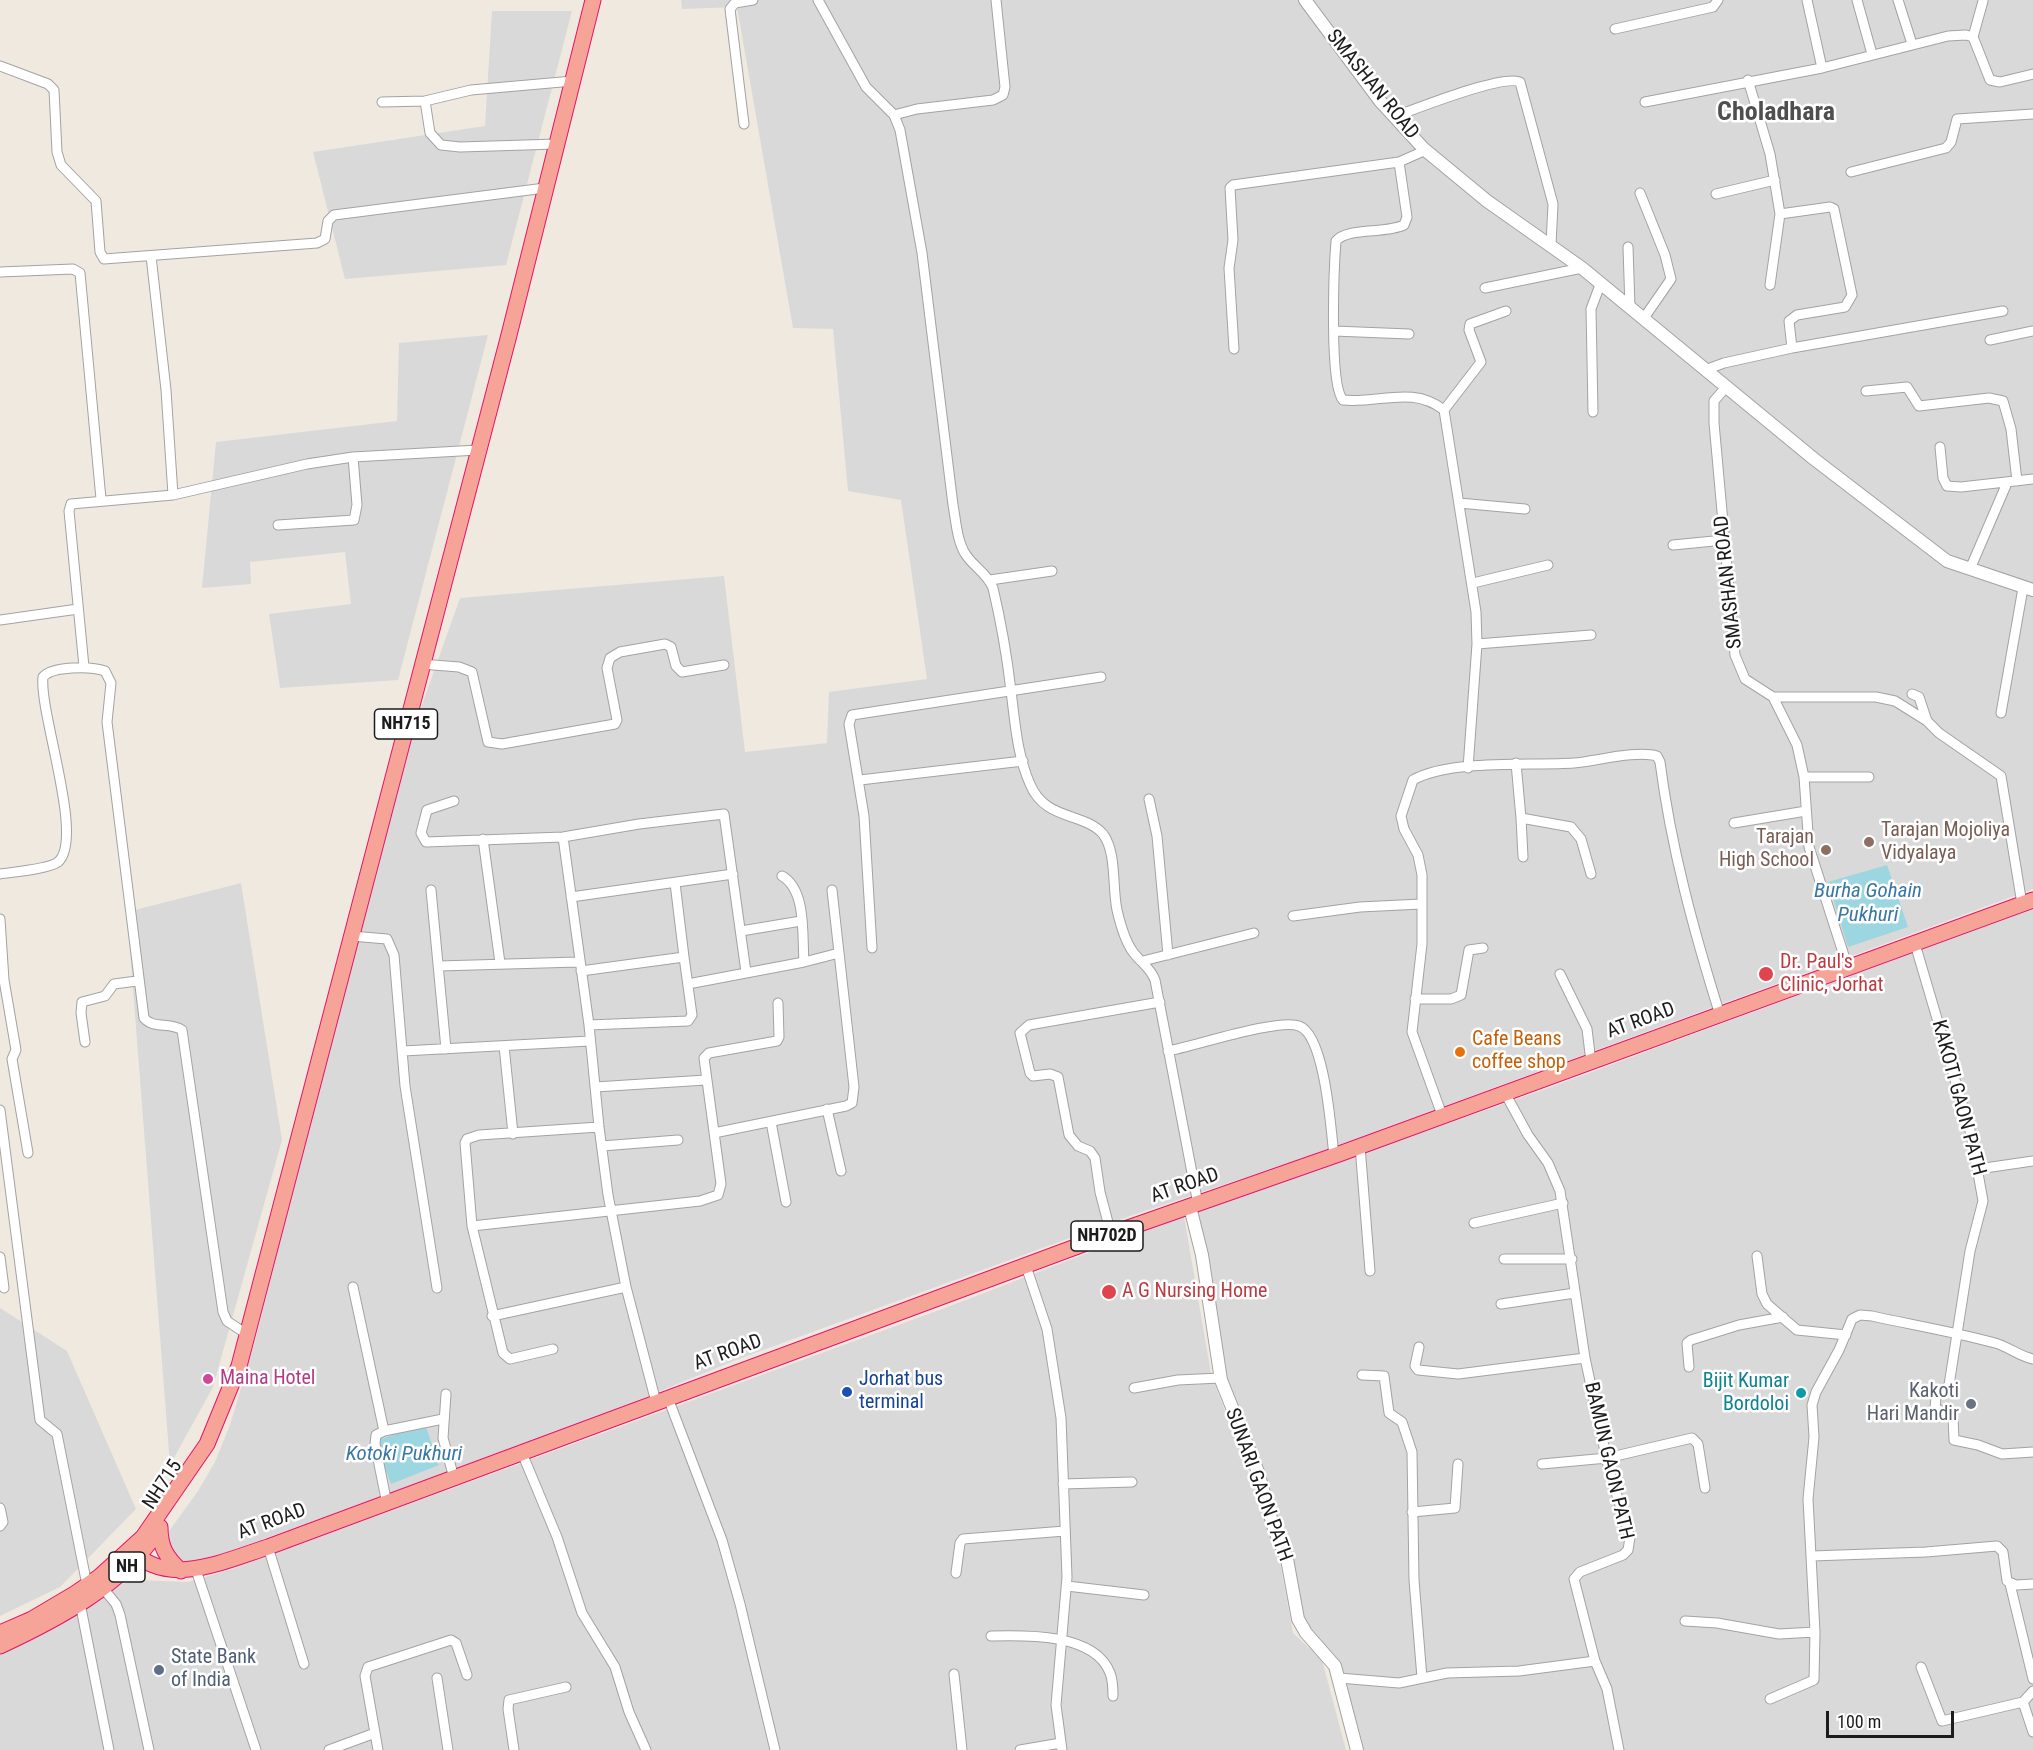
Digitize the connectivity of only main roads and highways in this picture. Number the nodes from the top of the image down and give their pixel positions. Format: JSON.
{"nodes":[{"id":1,"x":593,"y":0,"type":"edge"},
{"id":2,"x":2027,"y":902,"type":"edge"},
{"id":3,"x":207,"y":1444,"type":"junction"},
{"id":4,"x":160,"y":1527,"type":"junction"},
{"id":5,"x":137,"y":1553,"type":"junction"},
{"id":6,"x":189,"y":1570,"type":"junction"},
{"id":7,"x":108,"y":1583,"type":"junction"},
{"id":8,"x":0,"y":1633,"type":"edge"},
{"id":9,"x":0,"y":1646,"type":"edge"}],
"edges":[{"from":1,"to":3,"type":"highway","number":"NH715"},
{"from":2,"to":6,"type":"highway","name":"AT ROAD","number":"NH702D"},
{"from":3,"to":4,"type":"highway","name":"NH715","number":"NH"},
{"from":3,"to":5,"type":"highway","name":"NH715","number":"NH"},
{"from":4,"to":5,"type":"highway","name":"NH715","number":"NH"},
{"from":4,"to":6,"type":"highway"},
{"from":5,"to":6,"type":"highway","name":"AT ROAD"},
{"from":5,"to":7,"type":"highway","name":"NH715","number":"NH"},
{"from":5,"to":8,"type":"highway","name":"NH715","number":"NH"},
{"from":6,"to":7,"type":"highway"},
{"from":7,"to":9,"type":"highway","name":"NH715","number":"NH"}]}
